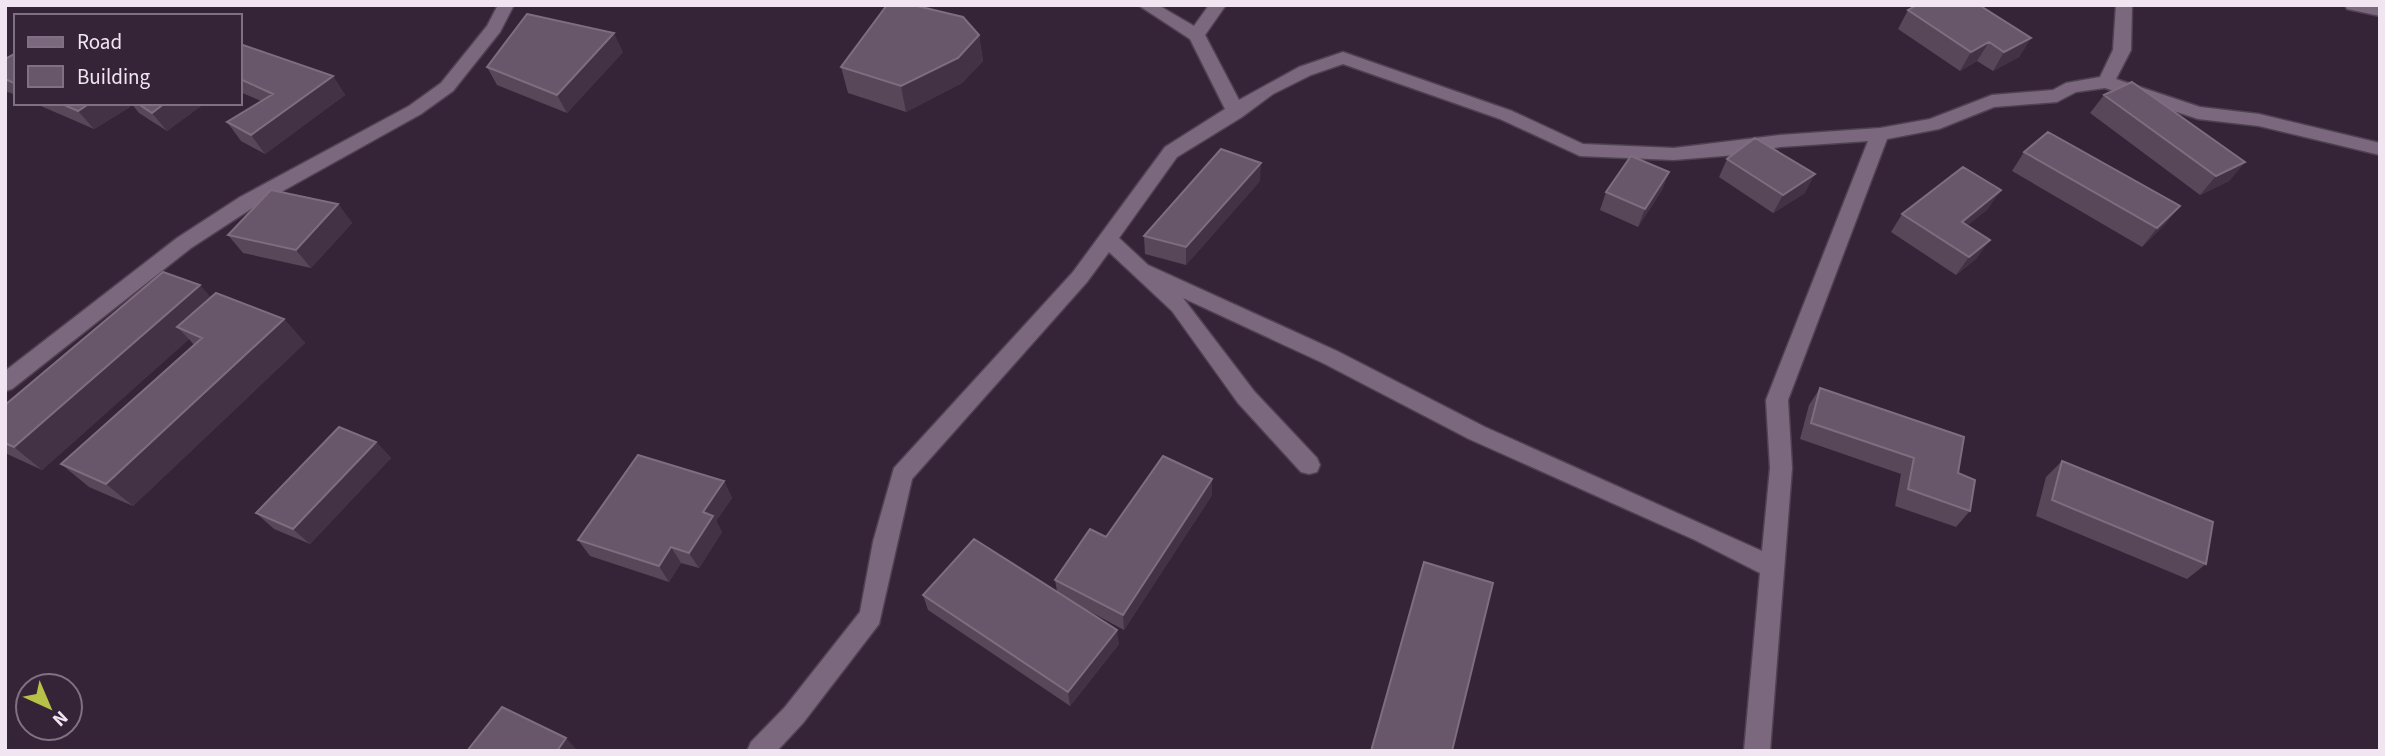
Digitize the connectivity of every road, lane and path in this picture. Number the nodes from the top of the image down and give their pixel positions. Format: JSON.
{"nodes":[{"id":1,"x":506,"y":5,"type":"edge"},
{"id":2,"x":1146,"y":5,"type":"edge"},
{"id":3,"x":1218,"y":5,"type":"edge"},
{"id":4,"x":2123,"y":5,"type":"edge"},
{"id":5,"x":2353,"y":5,"type":"edge"},
{"id":6,"x":2380,"y":11,"type":"edge"},
{"id":7,"x":1196,"y":35,"type":"junction"},
{"id":8,"x":2106,"y":82,"type":"junction"},
{"id":9,"x":1236,"y":113,"type":"junction"},
{"id":10,"x":1880,"y":134,"type":"junction"},
{"id":11,"x":2380,"y":149,"type":"edge"},
{"id":12,"x":1108,"y":239,"type":"junction"},
{"id":13,"x":1144,"y":271,"type":"junction"},
{"id":14,"x":5,"y":383,"type":"edge"},
{"id":15,"x":1310,"y":465,"type":"dead end"},
{"id":16,"x":1771,"y":567,"type":"junction"},
{"id":17,"x":1758,"y":750,"type":"edge"},
{"id":18,"x":760,"y":751,"type":"edge"}],
"edges":[{"from":1,"to":14,"type":"street"},
{"from":2,"to":7,"type":"street"},
{"from":3,"to":7,"type":"street"},
{"from":4,"to":8,"type":"street"},
{"from":5,"to":6,"type":"street"},
{"from":7,"to":9,"type":"street"},
{"from":8,"to":10,"type":"street"},
{"from":8,"to":11,"type":"street"},
{"from":9,"to":10,"type":"street"},
{"from":9,"to":12,"type":"street"},
{"from":10,"to":16,"type":"street"},
{"from":12,"to":13,"type":"street"},
{"from":12,"to":18,"type":"street"},
{"from":13,"to":15,"type":"street"},
{"from":13,"to":16,"type":"street"},
{"from":16,"to":17,"type":"street"}]}
